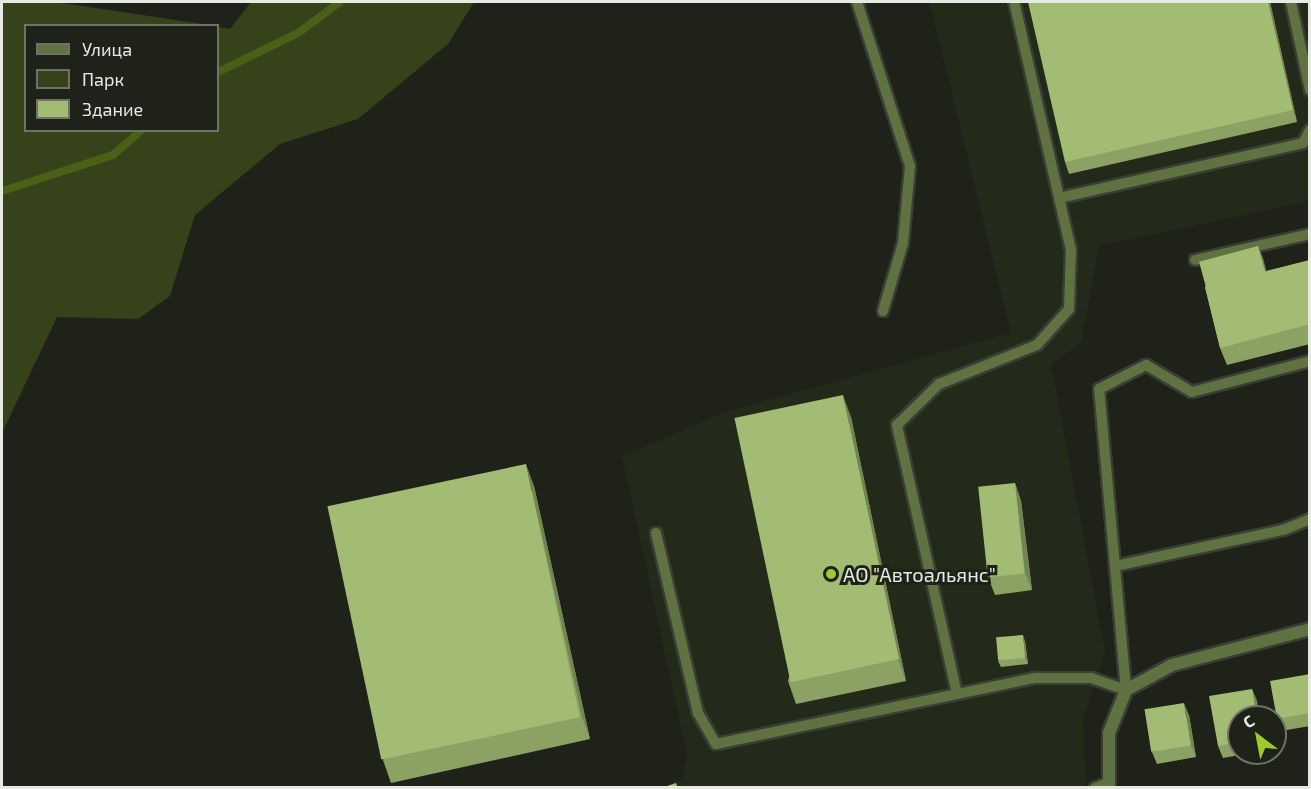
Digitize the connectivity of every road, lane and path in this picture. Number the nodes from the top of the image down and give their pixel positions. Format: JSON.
{"nodes":[{"id":1,"x":857,"y":2,"type":"edge"},
{"id":2,"x":1014,"y":2,"type":"edge"},
{"id":3,"x":1291,"y":2,"type":"edge"},
{"id":4,"x":1310,"y":90,"type":"edge"},
{"id":5,"x":1310,"y":130,"type":"edge"},
{"id":6,"x":1059,"y":198,"type":"junction"},
{"id":7,"x":1310,"y":234,"type":"edge"},
{"id":8,"x":1195,"y":260,"type":"dead end"},
{"id":9,"x":884,"y":311,"type":"dead end"},
{"id":10,"x":1310,"y":361,"type":"edge"},
{"id":11,"x":1310,"y":519,"type":"edge"},
{"id":12,"x":656,"y":533,"type":"dead end"},
{"id":13,"x":1114,"y":566,"type":"junction"},
{"id":14,"x":1310,"y":629,"type":"edge"},
{"id":15,"x":1126,"y":690,"type":"junction"},
{"id":16,"x":957,"y":694,"type":"junction"},
{"id":17,"x":1109,"y":785,"type":"edge"},
{"id":18,"x":1095,"y":788,"type":"edge"}],
"edges":[{"from":1,"to":9,"type":"lane"},
{"from":2,"to":6,"type":"lane"},
{"from":3,"to":4,"type":"lane"},
{"from":5,"to":6,"type":"lane"},
{"from":6,"to":16,"type":"lane"},
{"from":7,"to":8,"type":"lane"},
{"from":10,"to":13,"type":"lane"},
{"from":11,"to":13,"type":"lane"},
{"from":12,"to":16,"type":"lane"},
{"from":13,"to":15,"type":"lane"},
{"from":14,"to":15,"type":"street"},
{"from":15,"to":16,"type":"lane"},
{"from":15,"to":17,"type":"street"},
{"from":17,"to":18,"type":"lane"}]}
